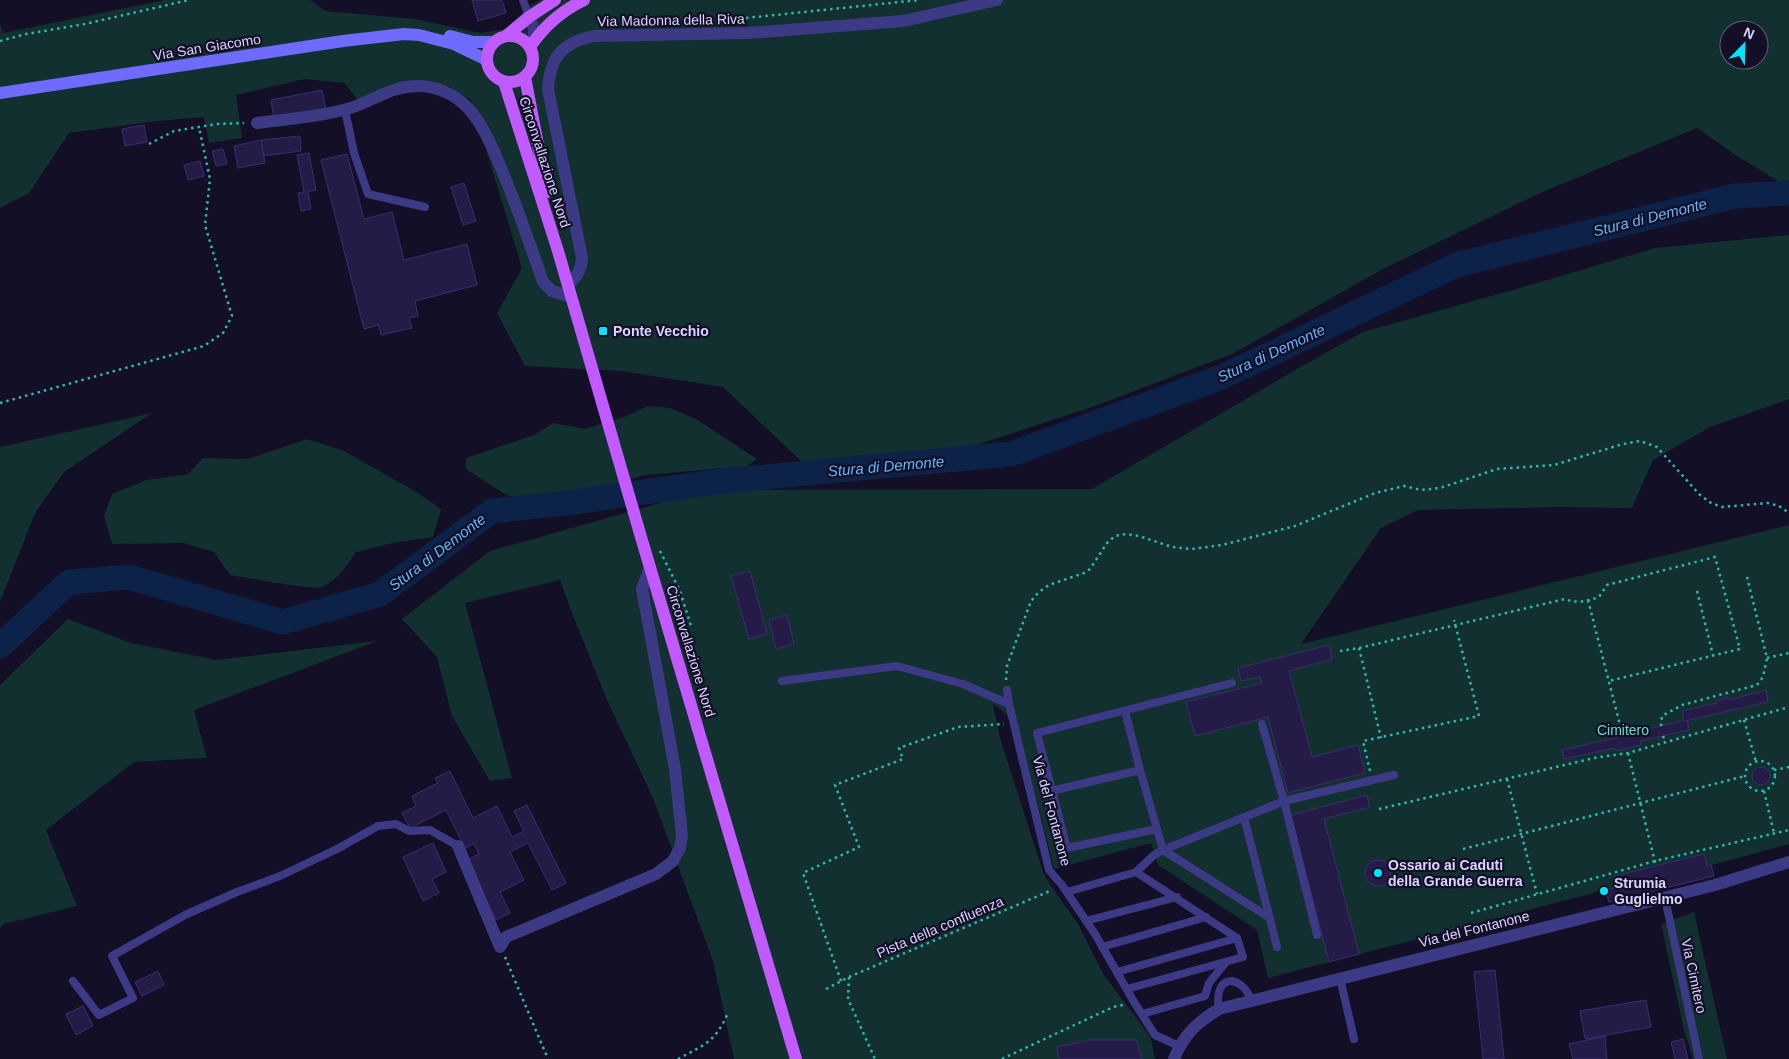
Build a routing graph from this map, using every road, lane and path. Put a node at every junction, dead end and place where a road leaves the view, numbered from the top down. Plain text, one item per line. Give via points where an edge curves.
1 (189, 0) edge
2 (523, 0) edge
3 (555, 0) edge
4 (584, 0) edge
5 (919, 0) edge
6 (997, 0) edge
7 (529, 17) junction
8 (743, 19) dead end
9 (419, 34) junction
10 (500, 39) junction
11 (0, 41) edge
12 (532, 44) junction
13 (487, 60) junction
14 (525, 78) junction
15 (504, 82) junction
16 (0, 93) edge
17 (345, 110) junction
18 (257, 123) joint
19 (199, 127) junction
20 (149, 144) dead end
21 (426, 207) dead end
22 (558, 251) junction
23 (569, 291) junction
24 (0, 403) edge
25 (1789, 512) edge
26 (658, 547) dead end
27 (650, 568) junction
28 (1746, 573) dead end
29 (1697, 591) dead end
30 (1588, 600) junction
31 (1455, 622) junction
32 (691, 626) dead end
33 (1359, 648) junction
34 (1340, 651) dead end
35 (1789, 653) edge
36 (1713, 655) junction
37 (1767, 658) junction
38 (782, 681) dead end
39 (1609, 681) junction
40 (1232, 683) dead end
41 (1008, 690) joint
42 (1009, 704) junction
43 (1789, 707) edge
44 (1125, 711) junction
45 (1744, 720) junction
46 (1014, 724) junction
47 (1262, 724) dead end
48 (1620, 725) dead end
49 (1661, 726) dead end
50 (1663, 736) dead end
51 (1381, 738) junction
52 (1665, 742) junction
53 (1628, 753) junction
54 (1756, 762) junction
55 (1789, 767) edge
56 (1140, 770) junction
57 (1774, 770) junction
58 (1394, 775) dead end
59 (1745, 776) junction
60 (1507, 779) junction
61 (1372, 780) junction
62 (1051, 791) junction
63 (1764, 791) junction
64 (1284, 801) junction
65 (1641, 804) junction
66 (1379, 809) dead end
67 (1244, 817) junction
68 (1157, 829) junction
69 (1789, 830) edge
70 (1774, 833) junction
71 (1521, 834) junction
72 (458, 846) joint
73 (1463, 849) dead end
74 (1163, 850) junction
75 (1655, 861) junction
76 (1789, 862) edge
77 (1656, 866) dead end
78 (1136, 872) junction
79 (1064, 889) junction
80 (1537, 894) junction
81 (1177, 897) junction
82 (1665, 898) junction
83 (1472, 913) dead end
84 (1206, 917) junction
85 (1270, 918) junction
86 (1086, 921) junction
87 (1317, 935) dead end
88 (1237, 938) junction
89 (500, 946) junction
90 (1102, 947) junction
91 (1277, 947) dead end
92 (1226, 962) junction
93 (1117, 972) junction
94 (849, 977) junction
95 (1340, 978) junction
96 (73, 981) dead end
97 (841, 981) junction
98 (826, 989) dead end
99 (1127, 989) junction
100 (1252, 1001) junction
101 (1134, 1002) junction
102 (1219, 1010) junction
103 (730, 1013) dead end
104 (1142, 1014) junction
105 (1354, 1039) dead end
106 (1179, 1046) junction
107 (548, 1059) edge
108 (678, 1059) edge
109 (796, 1059) edge
110 (875, 1059) edge
111 (1002, 1059) edge
112 (1174, 1059) edge
113 (1699, 1059) edge

1 - 11 path
2 - 7 lane
3 - 7 main road
4 - 12 main road via 563,10
5 - 8 path
6 - 23 street, Via Madonna della Riva via 903,21 750,33 593,36 565,47 552,66 548,89 582,258 582,267
7 - 10 main road
7 - 12 street via 534,30
9 - 10 main road, Via San Giacomo via 427,32 473,42
9 - 13 main road, Via San Giacomo via 454,44
9 - 16 main road, Via San Giacomo via 343,41
10 - 12 main road via 520,38
10 - 13 main road via 490,47
12 - 14 main road via 534,60
13 - 15 main road via 492,74
14 - 15 main road
14 - 22 main road, Circonvallazione Nord
15 - 22 main road, Circonvallazione Nord
17 - 18 street
17 - 21 lane via 354,153 368,194
17 - 23 street via 380,94 418,86 450,94 465,105 477,118 492,145 543,282 552,291
18 - 19 path
19 - 20 path via 174,131
19 - 24 path via 210,179 205,225 232,316 223,333 204,346
22 - 23 main road, Circonvallazione Nord
23 - 27 main road, Circonvallazione Nord
25 - 41 path via 1768,504 1722,508 1711,503 1699,494 1658,447 1640,441 1554,465 1497,469 1440,488 1421,490 1404,486 1385,490 1296,526 1222,545 1192,549 1172,547 1139,536 1115,536 1090,569 1049,586 1031,601 1007,666
26 - 32 path via 680,591
27 - 89 street via 642,589 675,769 682,836 680,848 673,861 656,874 506,938
27 - 109 main road, Circonvallazione Nord
28 - 37 path
29 - 36 path
30 - 31 path via 1574,602 1565,598
30 - 36 path via 1599,597 1607,585 1715,557 1740,649
30 - 39 path
31 - 33 path
31 - 51 path via 1479,716
33 - 34 path
33 - 51 path
35 - 37 path
36 - 39 path
37 - 49 path via 1763,677 1757,685 1682,705 1662,716
38 - 42 lane via 897,666 963,684
39 - 48 path
40 - 44 lane
41 - 42 lane, Via del Fontanone
42 - 46 lane, Via del Fontanone
43 - 45 path
44 - 56 lane
44 - 62 lane via 1037,733
45 - 52 path
45 - 54 path
46 - 79 lane, Via del Fontanone via 1049,870
46 - 97 path via 958,726 899,748 903,759 835,785 859,847 803,873
47 - 64 lane
50 - 52 path
51 - 61 path via 1363,742
52 - 53 path
53 - 60 path
53 - 65 path
54 - 57 path via 1770,764
54 - 59 path via 1750,765
55 - 57 path
56 - 62 lane
56 - 68 lane
57 - 63 path via 1774,783
58 - 61 lane
59 - 63 path via 1751,788
59 - 65 path
60 - 66 path
60 - 71 path
61 - 64 lane
62 - 68 lane via 1067,848
63 - 70 path
64 - 67 lane
64 - 87 lane
65 - 71 path
65 - 75 path
67 - 74 lane
67 - 85 lane
68 - 74 lane
69 - 70 path
70 - 75 path
71 - 73 path
71 - 80 path
72 - 89 street
72 - 96 lane via 430,830 409,831 396,824 378,826 338,849 185,915 112,956 133,998 99,1015
74 - 78 lane
74 - 85 lane
75 - 77 path
75 - 80 path
76 - 82 street, Via del Fontanone
78 - 79 lane
78 - 81 lane
79 - 86 lane, Via del Fontanone
79 - 94 path, Pista della confluenza
80 - 83 path
81 - 84 lane
81 - 86 lane
82 - 95 street, Via del Fontanone
82 - 113 lane, Via Cimitero
84 - 88 lane
84 - 90 lane
85 - 91 lane
86 - 90 lane, Via del Fontanone
88 - 92 lane via 1243,958
88 - 93 lane
89 - 107 path
90 - 93 lane, Via del Fontanone
92 - 99 lane
92 - 104 lane via 1209,983 1205,996
93 - 99 lane, Via del Fontanone
94 - 97 path, Pista della confluenza
94 - 110 path via 848,999
95 - 100 street, Via del Fontanone
95 - 105 lane
97 - 98 path, Pista della confluenza
99 - 101 lane, Via del Fontanone
100 - 102 street, Via del Fontanone
100 - 102 lane via 1247,990 1232,980 1218,990
101 - 104 lane, Via del Fontanone
101 - 111 path via 1113,1007
102 - 106 street, Via del Fontanone via 1191,1029
103 - 108 path via 717,1034
104 - 106 lane, Via del Fontanone via 1155,1035
106 - 112 street, Via del Fontanone

